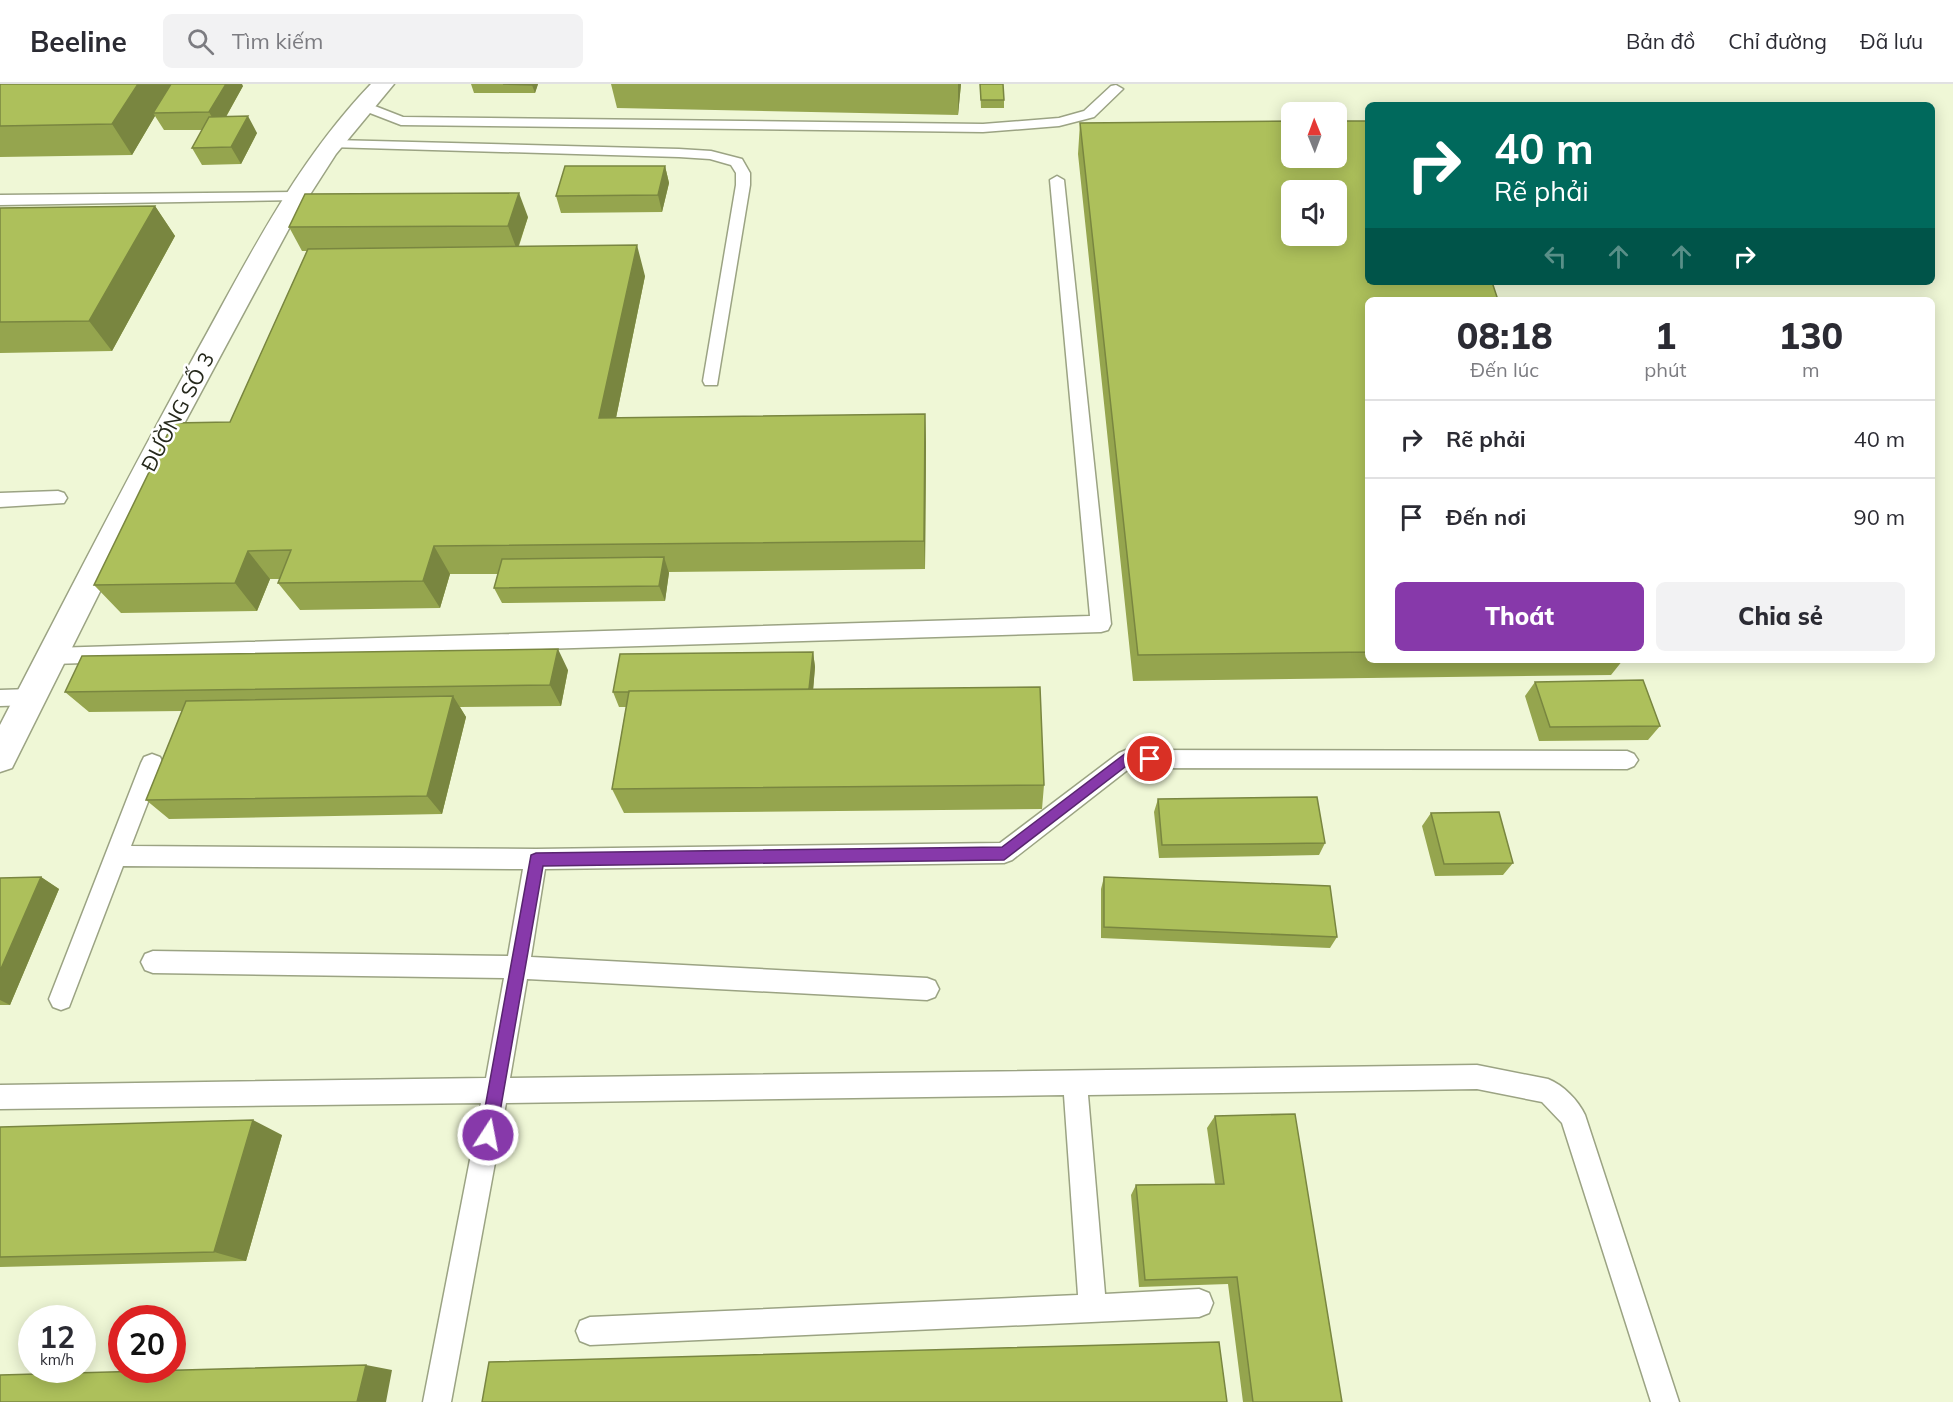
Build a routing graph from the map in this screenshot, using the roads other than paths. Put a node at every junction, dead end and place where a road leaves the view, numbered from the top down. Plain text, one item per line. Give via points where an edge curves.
1 (383, 84) edge
2 (1116, 89) dead end
3 (362, 105) junction
4 (334, 144) junction
5 (1057, 180) dead end
6 (294, 197) junction
7 (0, 200) edge
8 (711, 381) dead end
9 (58, 498) dead end
10 (0, 500) edge
11 (52, 656) junction
12 (31, 697) junction
13 (0, 698) edge
14 (0, 758) edge
15 (1627, 760) dead end
16 (152, 763) dead end
17 (116, 856) junction
18 (536, 859) junction
19 (153, 962) dead end
20 (518, 967) junction
21 (927, 989) dead end
22 (61, 999) dead end
23 (1075, 1082) junction
24 (496, 1090) junction
25 (0, 1097) edge
26 (1199, 1303) edge
27 (1092, 1307) junction
28 (590, 1330) dead end
29 (437, 1402) edge
30 (1665, 1402) edge

1 - 3 street, ĐƯỜNG SỐ 3
2 - 3 lane via 1089,114 1059,123 983,128 401,121
3 - 4 street, ĐƯỜNG SỐ 3
4 - 6 street, ĐƯỜNG SỐ 3
4 - 8 lane via 679,153 737,162 743,173 743,186
5 - 11 lane via 1101,624
6 - 7 lane
6 - 11 street, ĐƯỜNG SỐ 3 via 164,435
9 - 10 lane
11 - 12 street, ĐƯỜNG SỐ 3
12 - 13 lane
12 - 14 street, ĐƯỜNG SỐ 3
15 - 18 lane via 1126,759 1004,854
16 - 17 lane
17 - 18 lane
17 - 22 lane
18 - 20 lane
19 - 20 lane
20 - 21 lane
20 - 24 lane
23 - 24 lane
23 - 27 lane
23 - 30 lane via 1477,1077 1548,1090 1572,1114
24 - 25 lane
24 - 29 lane
26 - 27 lane
27 - 28 lane

